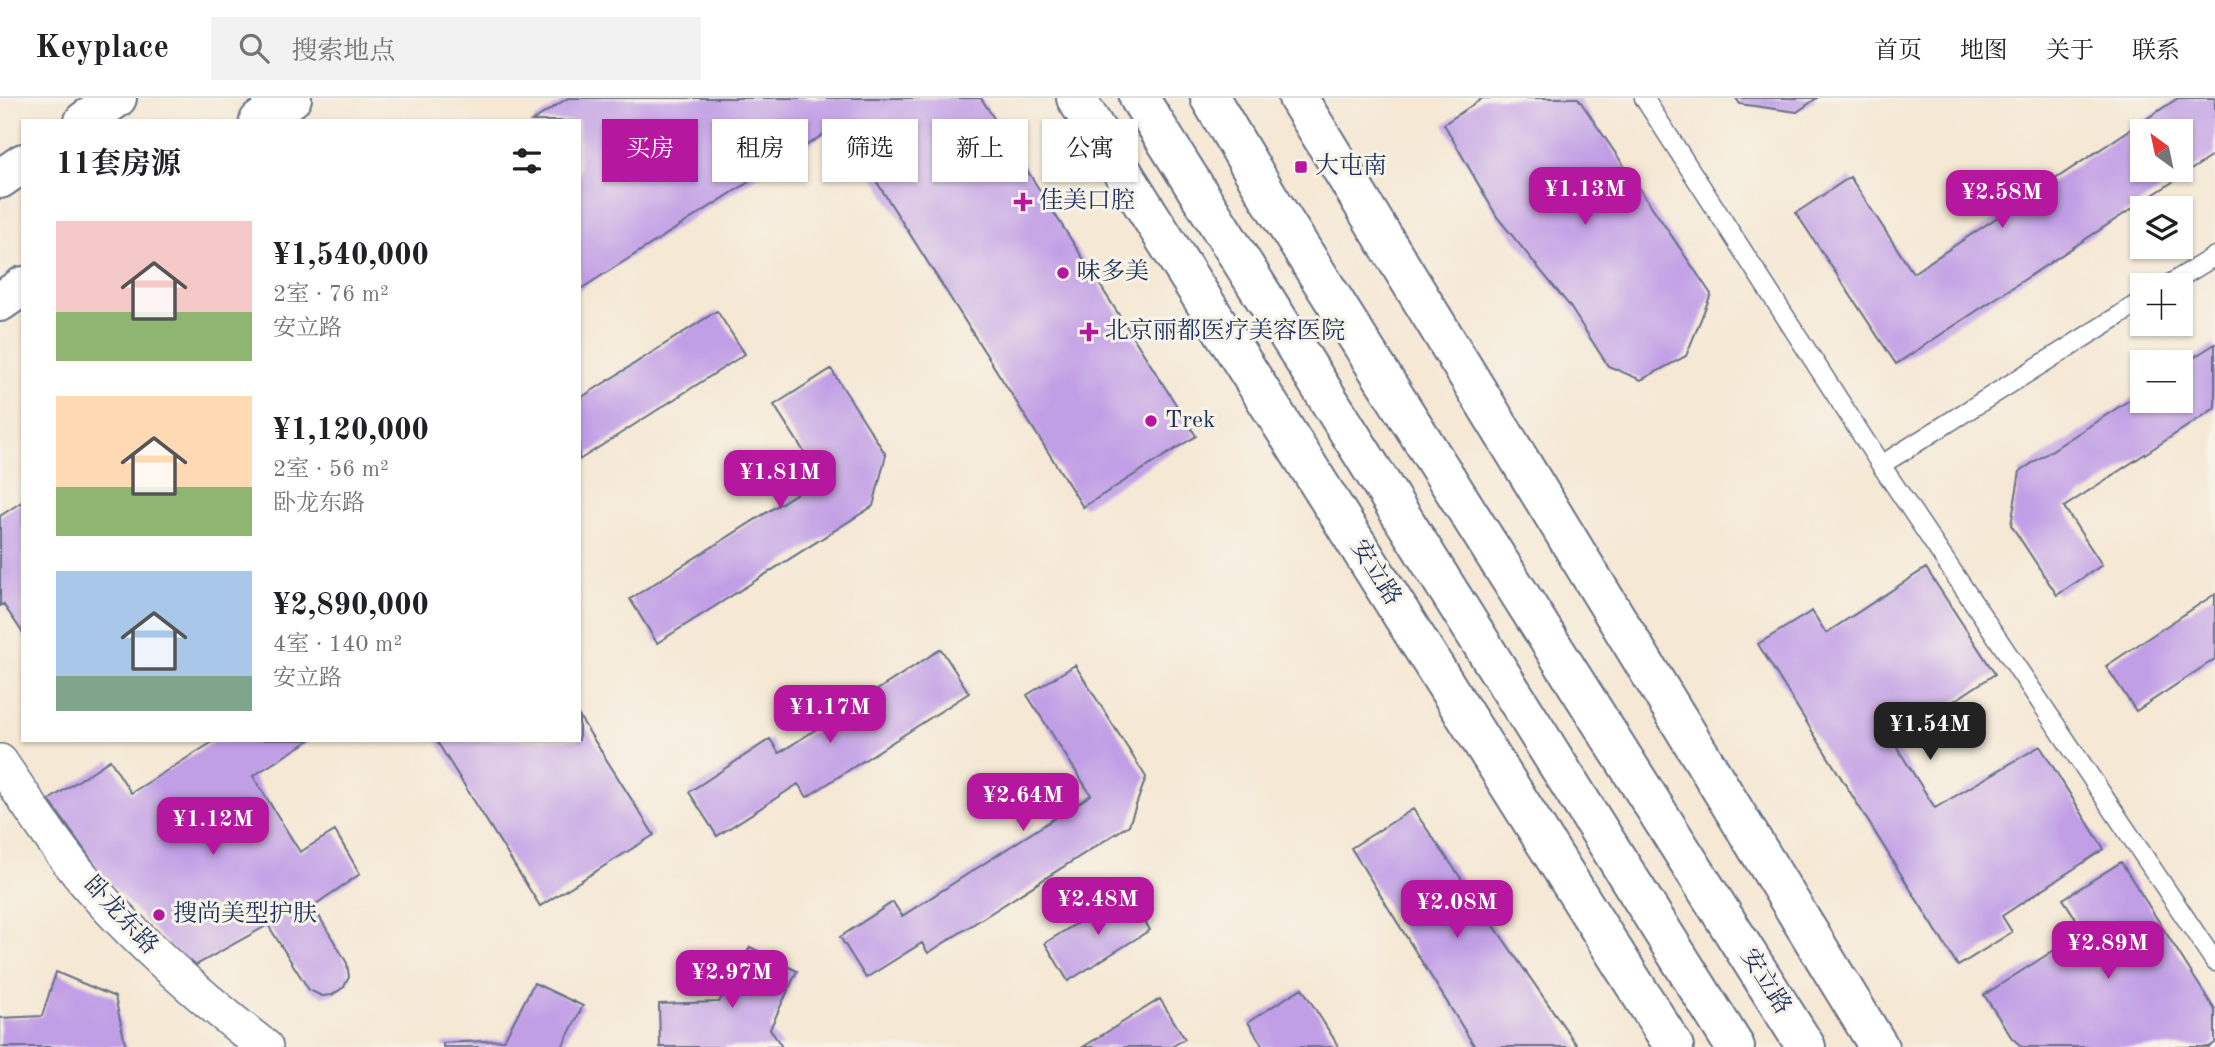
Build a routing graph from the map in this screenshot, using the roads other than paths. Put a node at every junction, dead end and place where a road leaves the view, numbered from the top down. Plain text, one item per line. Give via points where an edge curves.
1 (117, 98) edge
2 (292, 98) edge
3 (1076, 98) edge
4 (1139, 98) edge
5 (1210, 98) edge
6 (1298, 98) edge
7 (1644, 98) edge
8 (87, 119) edge
9 (262, 119) edge
10 (21, 164) edge
11 (0, 179) edge
12 (2215, 256) edge
13 (2187, 273) edge
14 (21, 287) edge
15 (0, 302) edge
16 (2130, 309) edge
17 (1881, 465) junction
18 (0, 762) edge
19 (2215, 962) edge
20 (265, 1047) edge
21 (1674, 1047) edge
22 (1735, 1047) edge
23 (1806, 1047) edge
24 (1880, 1047) edge

1 - 8 main road
2 - 9 main road
3 - 21 main road, 安立路
4 - 22 main road
5 - 23 main road, 安立路
6 - 24 main road
7 - 17 lane
10 - 11 main road
12 - 13 lane
14 - 15 main road
16 - 17 lane
17 - 19 lane
18 - 20 street, 卧龙东路 via 90,887 129,929 176,975

